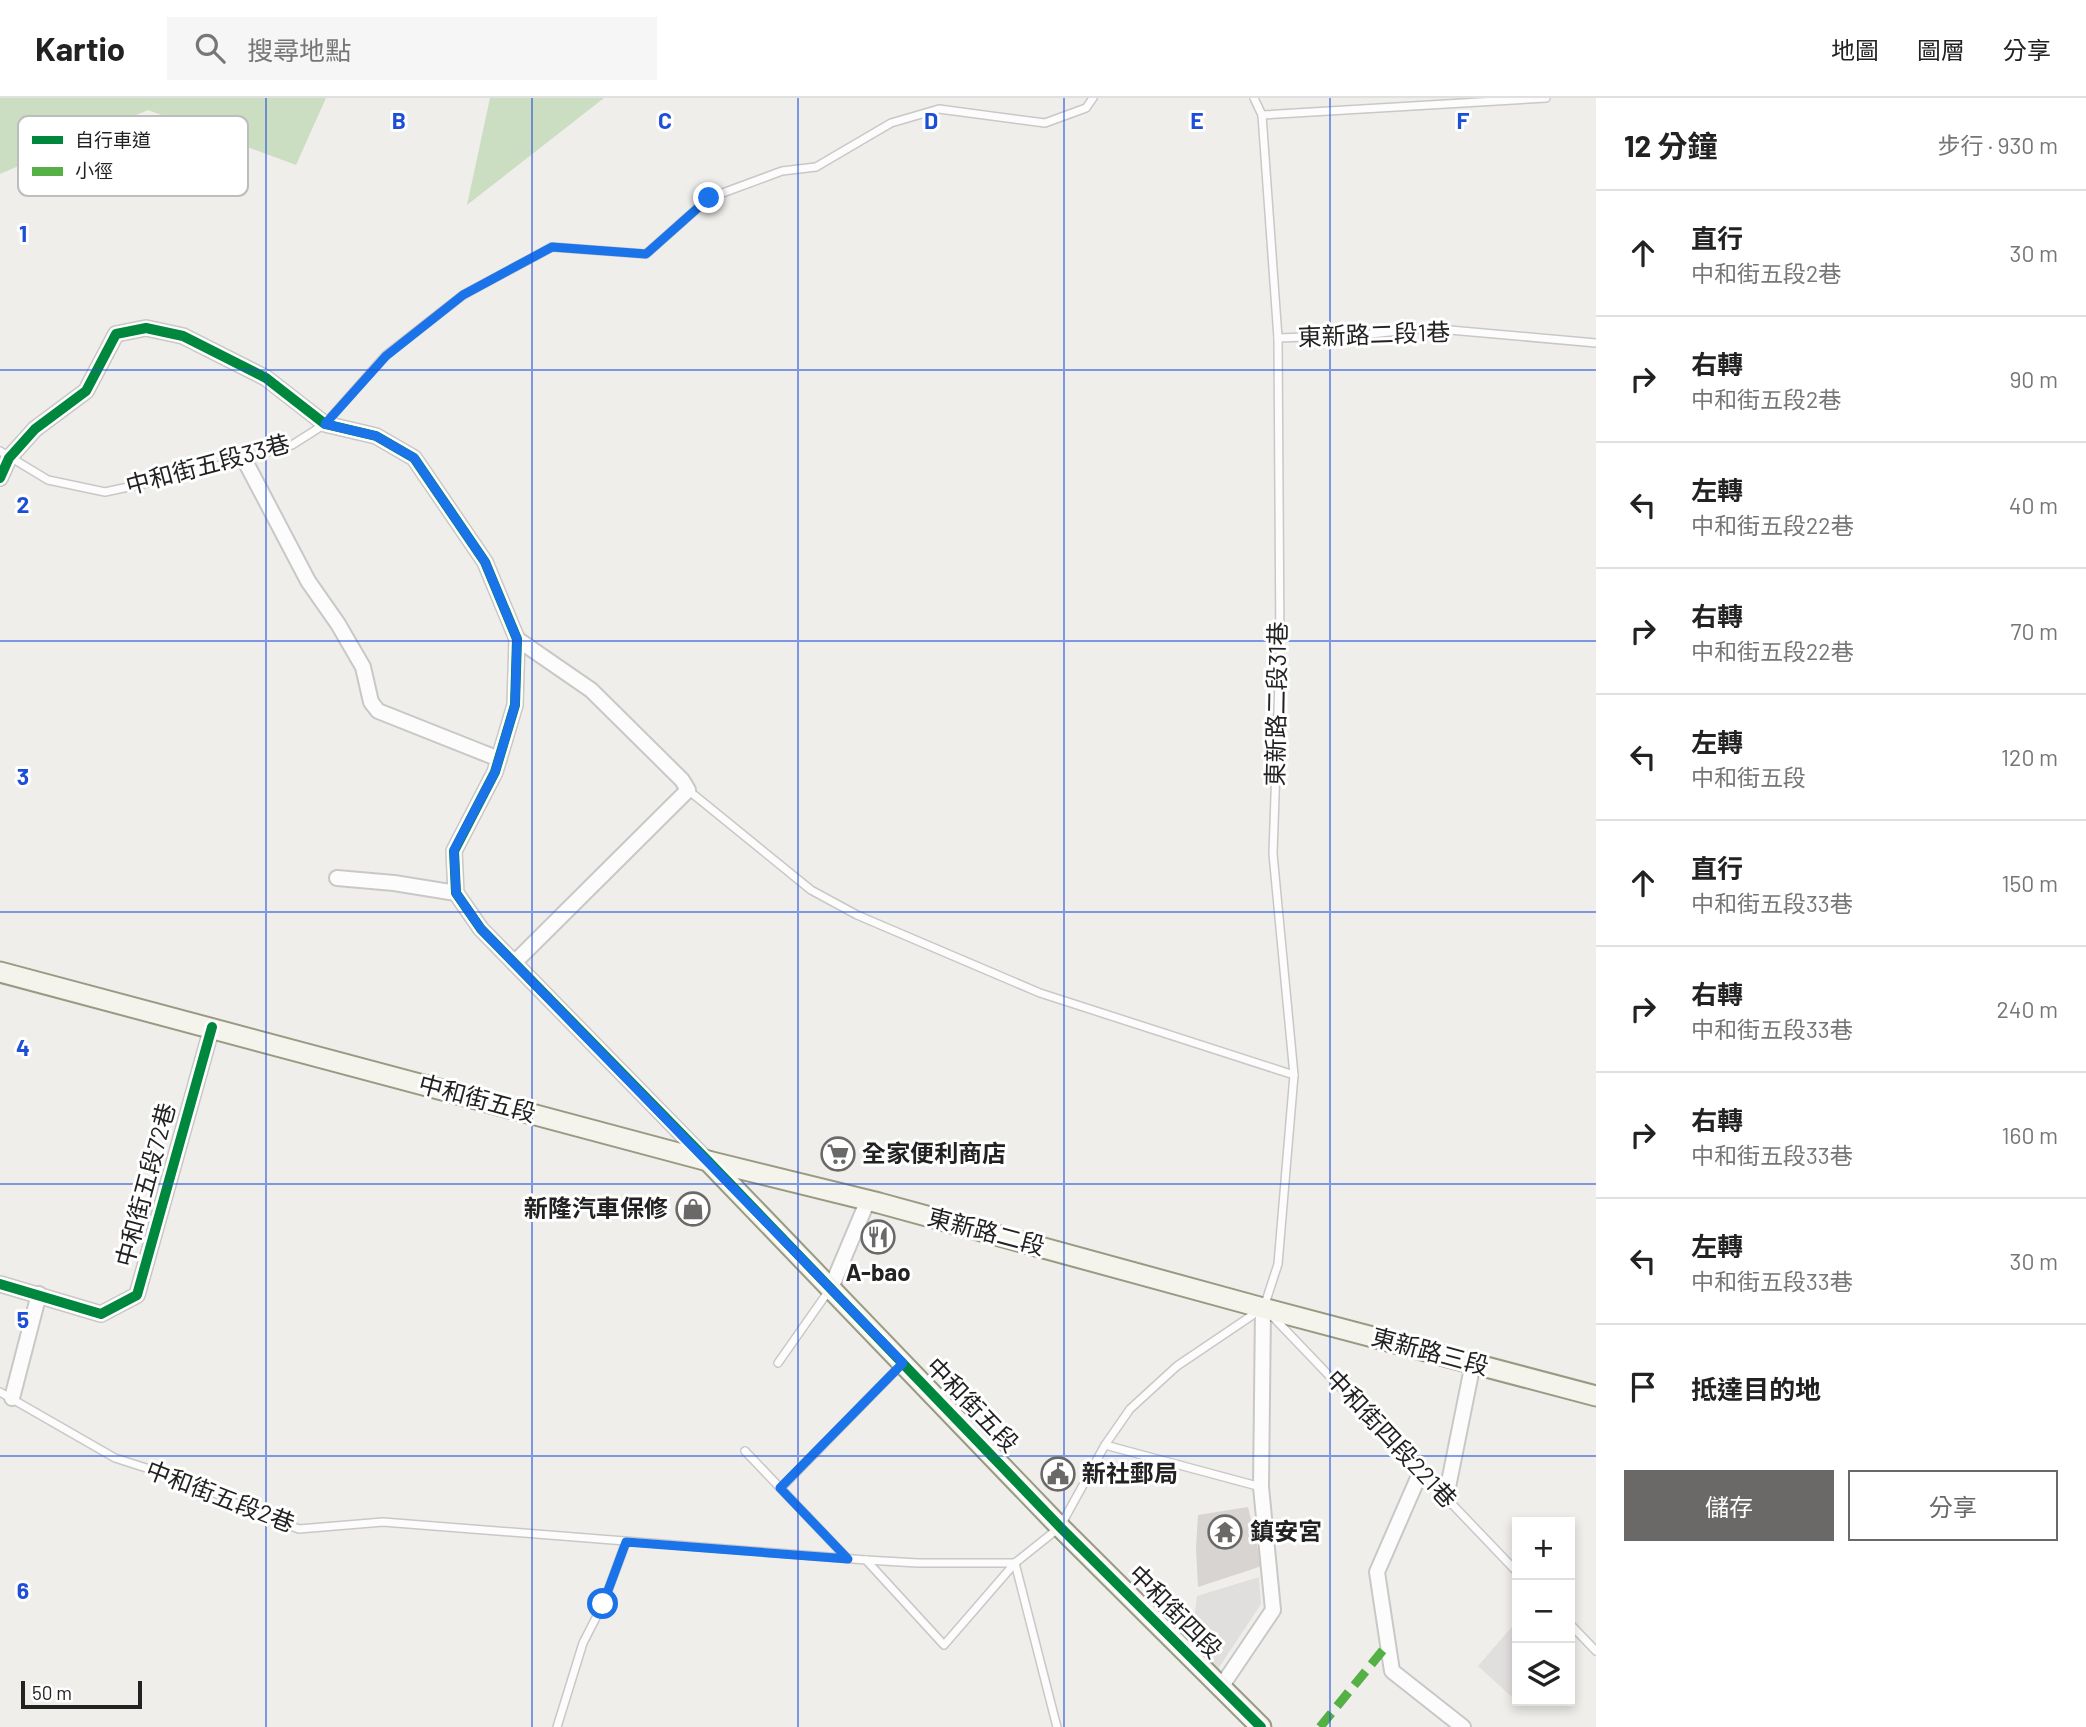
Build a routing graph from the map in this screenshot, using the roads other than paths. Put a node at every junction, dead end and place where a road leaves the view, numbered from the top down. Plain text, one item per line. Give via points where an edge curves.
1 (1093, 98) edge
2 (1254, 98) edge
3 (1546, 98) edge
4 (1262, 115) junction
5 (1278, 338) junction
6 (1596, 343) edge
7 (325, 424) junction
8 (5, 455) edge
9 (243, 457) junction
10 (0, 478) edge
11 (517, 639) junction
12 (499, 759) junction
13 (688, 790) junction
14 (337, 878) dead end
15 (456, 893) junction
16 (514, 963) junction
17 (0, 972) edge
18 (212, 1027) junction
19 (1294, 1075) junction
20 (708, 1161) junction
21 (868, 1200) junction
22 (0, 1284) edge
23 (831, 1288) junction
24 (39, 1294) junction
25 (1264, 1308) junction
26 (778, 1363) dead end
27 (903, 1363) junction
28 (1473, 1363) junction
29 (6, 1395) edge
30 (1596, 1395) edge
31 (1105, 1445) junction
32 (745, 1451) dead end
33 (1422, 1471) junction
34 (1261, 1487) junction
35 (780, 1488) junction
36 (1446, 1497) junction
37 (1060, 1527) junction
38 (626, 1542) junction
39 (848, 1559) junction
40 (866, 1560) junction
41 (1016, 1563) junction
42 (1512, 1567) edge
43 (1575, 1629) edge
44 (1596, 1651) edge
45 (1221, 1687) junction
46 (557, 1727) edge
47 (1057, 1727) edge
48 (1261, 1727) edge
49 (1463, 1727) edge

1 - 7 lane, 中和街五段33巷 via 1086,108 1045,123 939,108 891,123 816,167 782,171 709,198 646,254 552,247 463,295 386,356
2 - 4 lane, 東新路二段31巷
3 - 4 lane
4 - 5 lane, 東新路二段31巷
5 - 6 lane, 東新路二段1巷 via 1427,328
5 - 19 lane, 東新路二段31巷 via 1280,651 1273,854
7 - 8 street, 中和街五段33巷 via 266,378 183,336 146,328 116,334 86,391
7 - 9 lane, 中和街五段33巷 via 292,445
7 - 11 street, 中和街五段33巷 via 376,436 414,458 485,562
8 - 9 lane, 中和街五段33巷 via 48,480 105,492
8 - 10 street, 中和街五段33巷
9 - 12 street via 308,581 363,667 371,702 378,711
11 - 12 street, 中和街五段33巷 via 515,705
11 - 13 street via 590,690
12 - 15 street, 中和街五段33巷 via 454,850
13 - 16 street
13 - 19 lane via 811,890 857,915 1040,993
14 - 15 street
15 - 16 street via 481,929
16 - 20 street
17 - 18 main road, 中和街五段
18 - 20 main road, 中和街五段
18 - 24 street, 中和街五段72巷 via 137,1295 101,1314
19 - 25 lane, 東新路二段31巷 via 1278,1264
20 - 21 main road, 東新路二段
20 - 23 main road, 中和街五段
21 - 23 street
21 - 25 main road, 東新路二段
22 - 24 street, 中和街五段72巷
23 - 26 lane
23 - 27 main road, 中和街五段
24 - 29 street
25 - 28 main road, 東新路三段
25 - 31 lane via 1177,1366 1130,1409
25 - 33 lane, 中和街四段221巷
25 - 34 street
27 - 35 lane
27 - 37 main road, 中和街五段
28 - 30 main road, 東新路三段
28 - 36 street
29 - 38 lane, 中和街五段2巷 via 115,1458 192,1483 299,1530 383,1522
31 - 34 lane
31 - 37 lane
32 - 35 lane
33 - 36 lane, 中和街四段221巷
33 - 49 street via 1377,1572 1392,1671
34 - 45 street via 1273,1610
35 - 39 lane
36 - 42 lane, 中和街四段221巷
37 - 41 lane
37 - 45 main road, 中和街四段
38 - 39 lane, 中和街五段2巷
38 - 46 lane via 583,1643
39 - 40 lane, 中和街五段2巷
40 - 41 lane, 中和街五段2巷
40 - 41 lane via 944,1644
41 - 47 lane
43 - 44 lane
45 - 48 main road, 中和街四段

